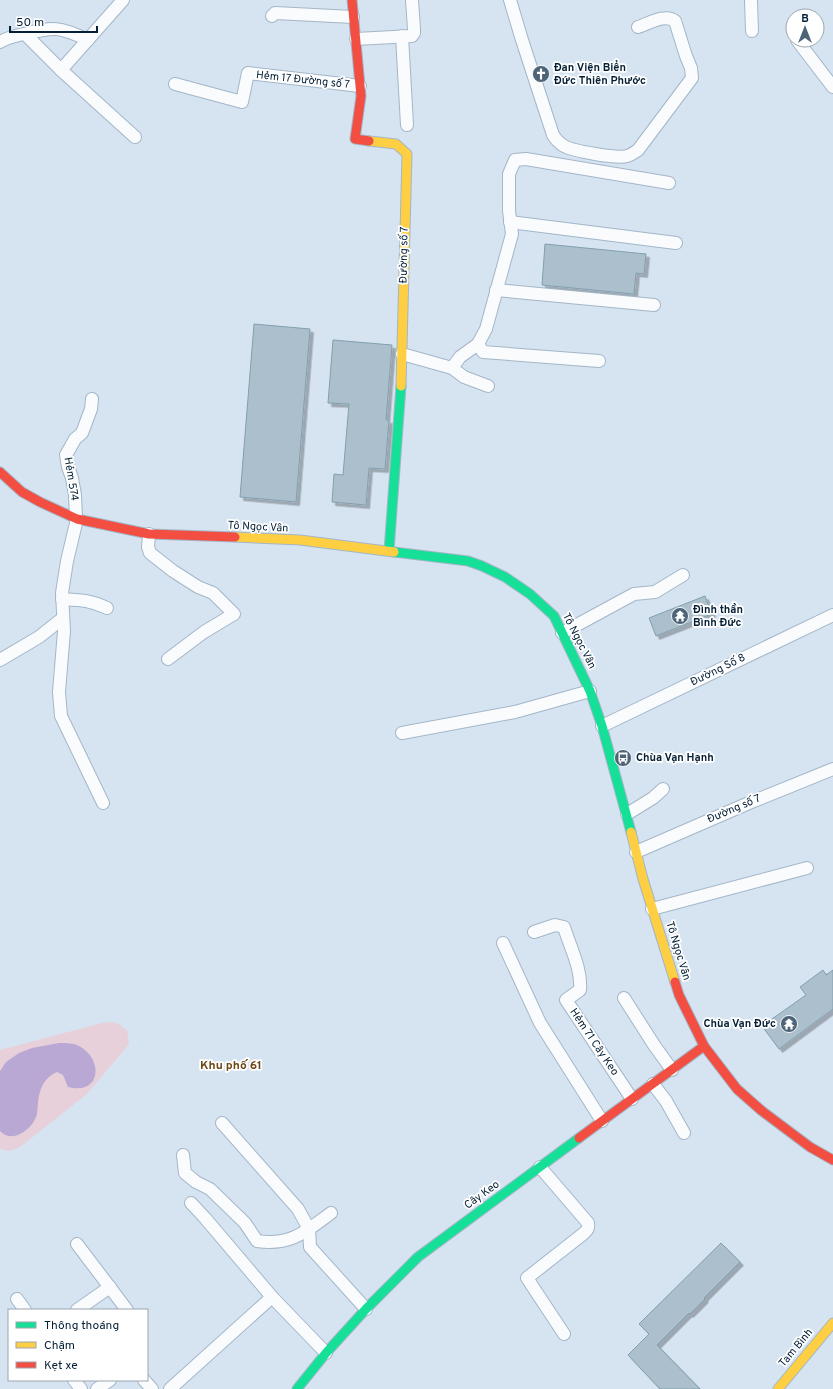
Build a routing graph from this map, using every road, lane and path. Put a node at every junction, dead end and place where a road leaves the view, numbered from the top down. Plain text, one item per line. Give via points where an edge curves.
1 (123, 0) edge
2 (352, 0) edge
3 (412, 0) edge
4 (510, 0) edge
5 (752, 0) edge
6 (272, 16) dead end
7 (353, 17) junction
8 (638, 27) dead end
9 (752, 31) dead end
10 (24, 34) junction
11 (402, 36) junction
12 (356, 39) junction
13 (88, 40) junction
14 (0, 42) edge
15 (803, 48) edge
16 (61, 70) junction
17 (175, 84) dead end
18 (360, 86) junction
19 (833, 87) edge
20 (407, 125) dead end
21 (135, 137) dead end
22 (669, 183) dead end
23 (510, 222) junction
24 (676, 242) dead end
25 (496, 290) junction
26 (654, 305) dead end
27 (478, 344) junction
28 (402, 354) junction
29 (599, 361) dead end
30 (452, 368) junction
31 (488, 386) dead end
32 (92, 399) dead end
33 (1, 475) edge
34 (77, 519) junction
35 (150, 534) junction
36 (389, 551) junction
37 (684, 575) dead end
38 (62, 600) junction
39 (107, 608) dead end
40 (833, 615) edge
41 (63, 618) junction
42 (562, 633) junction
43 (168, 659) dead end
44 (0, 660) edge
45 (590, 690) junction
46 (602, 726) junction
47 (402, 733) dead end
48 (833, 769) edge
49 (663, 789) dead end
50 (103, 803) dead end
51 (627, 814) junction
52 (636, 852) junction
53 (807, 868) dead end
54 (652, 909) junction
55 (534, 932) dead end
56 (504, 943) dead end
57 (624, 998) dead end
58 (704, 1046) junction
59 (672, 1070) junction
60 (653, 1084) junction
61 (632, 1099) junction
62 (602, 1121) junction
63 (222, 1123) dead end
64 (684, 1133) dead end
65 (184, 1156) dead end
66 (833, 1160) edge
67 (540, 1167) junction
68 (191, 1203) dead end
69 (331, 1213) dead end
70 (309, 1229) junction
71 (77, 1244) dead end
72 (110, 1286) junction
73 (272, 1297) junction
74 (17, 1299) dead end
75 (24, 1309) edge
76 (78, 1309) edge
77 (126, 1309) edge
78 (366, 1309) junction
79 (833, 1323) edge
80 (564, 1334) dead end
81 (326, 1353) junction
82 (75, 1381) edge
83 (109, 1381) edge
84 (145, 1381) edge
85 (81, 1389) edge
86 (97, 1389) edge
87 (152, 1389) edge
88 (170, 1389) edge
89 (297, 1389) edge
90 (778, 1389) edge

1 - 13 street
2 - 7 main road, Đường số 7
3 - 11 street via 414,33 412,36
4 - 8 street via 553,135 564,146 576,151 619,157 628,156 638,150 692,78 692,68 675,21 666,18
5 - 9 street
6 - 7 street via 275,13
7 - 12 main road, Đường số 7
10 - 13 street via 53,28 70,31
10 - 14 street via 7,37
10 - 16 street
11 - 12 street
11 - 20 street
12 - 18 main road, Đường số 7
13 - 16 street
15 - 19 street
16 - 21 street
17 - 18 street, Hẻm 17 Đường số 7 via 242,102 248,73
18 - 28 main road, Đường số 7 via 355,139 396,144 407,154
22 - 23 street via 526,159 515,160 509,174
23 - 24 street
23 - 25 street via 512,234
25 - 26 street
25 - 27 street via 486,329
27 - 29 street via 483,352
27 - 30 street via 460,357
28 - 30 street
28 - 36 main road, Đường số 7 via 401,402
30 - 31 street via 464,377
32 - 34 street, Hẻm 574 via 91,410 82,433 75,439 66,455 75,495
33 - 34 main road, Tô Ngọc Vân via 22,492
34 - 35 main road, Tô Ngọc Vân
34 - 38 street, Hẻm 574 via 67,561
35 - 36 main road, Tô Ngọc Vân via 300,540
35 - 43 street via 150,553 198,587 213,593 234,614 204,632
36 - 42 main road, Tô Ngọc Vân via 468,561 482,566 505,577 530,594 554,616
37 - 42 street via 655,592 634,594
38 - 39 street via 83,600
38 - 41 street, Hẻm 574
40 - 46 street, Đường Số 8
41 - 44 street via 39,637
41 - 50 street, Hẻm 574 via 59,692 61,716
42 - 45 main road, Tô Ngọc Vân
45 - 46 main road, Tô Ngọc Vân
45 - 47 street via 515,712
46 - 51 main road, Tô Ngọc Vân
48 - 52 street, Đường số 7
49 - 51 street
51 - 52 main road, Tô Ngọc Vân
52 - 54 main road, Tô Ngọc Vân
53 - 54 street
54 - 58 main road, Tô Ngọc Vân via 679,995
55 - 61 street, Hẻm 71 Cây Keo via 555,925 564,927 581,981 580,990 566,1000
56 - 62 street via 540,1023
57 - 59 street
58 - 59 main road, Cây Keo
58 - 66 main road, Tô Ngọc Vân via 737,1089 810,1147
59 - 60 main road, Cây Keo
60 - 61 main road, Cây Keo
60 - 64 street
61 - 62 main road, Cây Keo
62 - 67 main road, Cây Keo
63 - 70 street via 298,1208
65 - 70 street via 185,1173 210,1189 245,1223 257,1241 281,1242 297,1237
67 - 78 main road, Cây Keo via 418,1257
67 - 80 street via 588,1223 588,1230 527,1278
68 - 73 street
69 - 70 street
70 - 78 street via 310,1247
71 - 72 street
72 - 76 street
72 - 77 street
73 - 81 street
73 - 88 street
74 - 75 street
78 - 81 main road, Cây Keo
79 - 90 main road, Tam Bình
81 - 89 main road, Cây Keo
82 - 85 street
83 - 86 street
84 - 87 street

